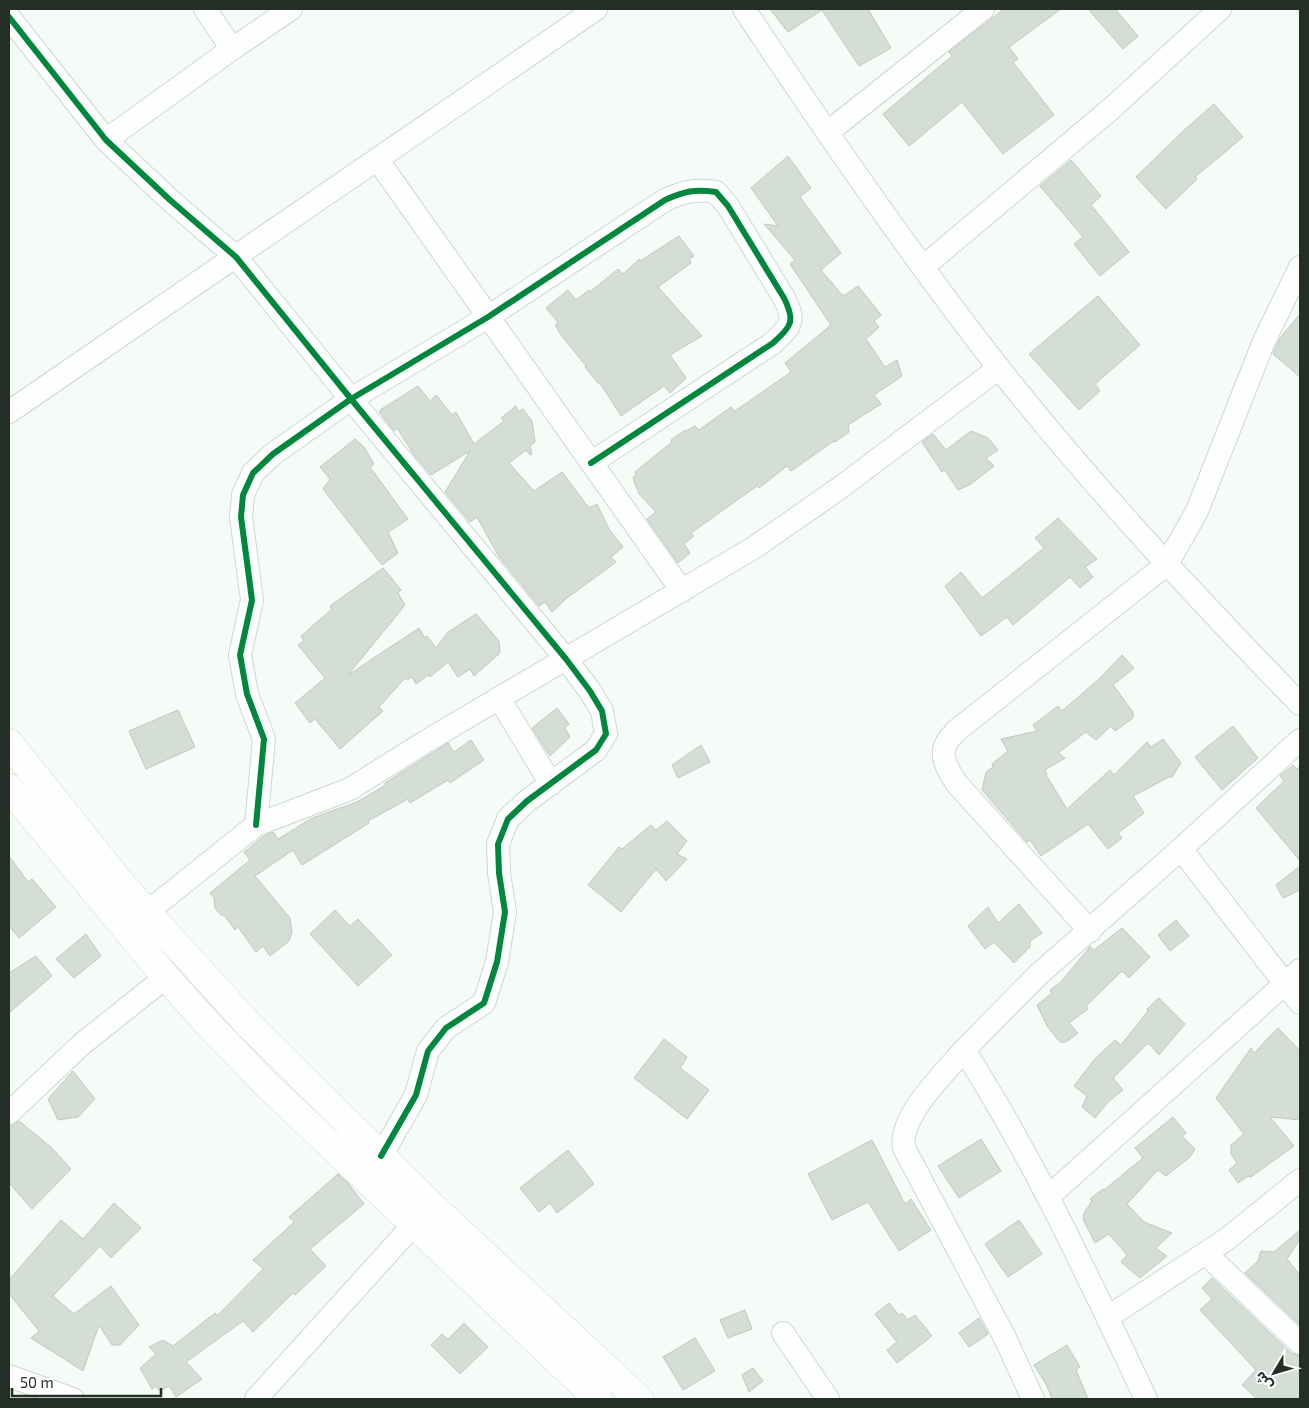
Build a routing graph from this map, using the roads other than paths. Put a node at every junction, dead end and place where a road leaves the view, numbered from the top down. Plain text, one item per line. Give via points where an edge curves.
1 (205, 9) edge
2 (291, 9) edge
3 (596, 9) edge
4 (744, 9) edge
5 (983, 9) edge
6 (1220, 9) edge
7 (9, 17) edge
8 (232, 49) junction
9 (828, 132) junction
10 (106, 140) junction
11 (378, 159) junction
12 (236, 256) junction
13 (922, 266) junction
14 (1300, 267) edge
15 (488, 317) junction
16 (999, 368) junction
17 (350, 399) junction
18 (9, 412) edge
19 (591, 463) junction
20 (1167, 564) junction
21 (682, 591) junction
22 (566, 659) junction
23 (499, 698) junction
24 (1300, 704) edge
25 (1300, 740) edge
26 (9, 742) edge
27 (551, 784) junction
28 (9, 788) edge
29 (256, 825) junction
30 (1181, 849) junction
31 (146, 912) junction
32 (1090, 931) junction
33 (166, 976) junction
34 (1292, 977) edge
35 (1300, 1003) edge
36 (964, 1050) junction
37 (9, 1112) edge
38 (381, 1156) junction
39 (1300, 1180) edge
40 (1048, 1197) junction
41 (431, 1205) junction
42 (413, 1225) junction
43 (1206, 1254) junction
44 (1108, 1317) junction
45 (783, 1333) dead end
46 (1300, 1343) edge
47 (9, 1376) edge
48 (70, 1399) edge
49 (256, 1399) edge
50 (598, 1399) edge
51 (639, 1399) edge
52 (828, 1399) edge
53 (1033, 1399) edge
54 (1146, 1399) edge

1 - 8 street
2 - 8 street
3 - 11 street
4 - 9 street
5 - 9 street
6 - 13 street via 1112,108
7 - 10 street
8 - 10 street
9 - 13 street
10 - 12 street
11 - 12 street
11 - 15 street
12 - 17 street
12 - 18 street
13 - 16 street
14 - 20 street via 1264,341 1197,511
15 - 17 street
15 - 19 street
15 - 19 street via 665,200 683,192 700,190 716,192 728,206 791,312 788,328 773,343
16 - 20 street
16 - 21 street via 841,487 771,536
17 - 22 street
17 - 29 street via 274,454 253,473 243,495 241,517 252,600 240,655 247,694 264,739
19 - 21 street
20 - 24 street
20 - 32 street via 956,731 945,745 944,758 958,785
21 - 22 street
22 - 23 street
22 - 27 street via 602,711 606,734 596,750
23 - 27 street
23 - 29 street via 350,789
25 - 30 street
26 - 31 street
27 - 38 street via 508,819 498,844 504,912 497,962 484,1003 446,1028 428,1051 416,1095
28 - 33 street
29 - 31 street
30 - 32 street
30 - 34 street
31 - 38 street via 249,1026
32 - 36 street via 1038,975
33 - 37 street via 82,1044
33 - 42 street via 267,1085
34 - 35 street
34 - 40 street
36 - 40 street
36 - 53 street via 914,1110 902,1139
38 - 41 street
39 - 43 street
40 - 44 street
41 - 42 street
41 - 51 street
42 - 49 street
42 - 50 street
43 - 44 street
43 - 46 street
44 - 54 street
45 - 52 street
47 - 48 street

